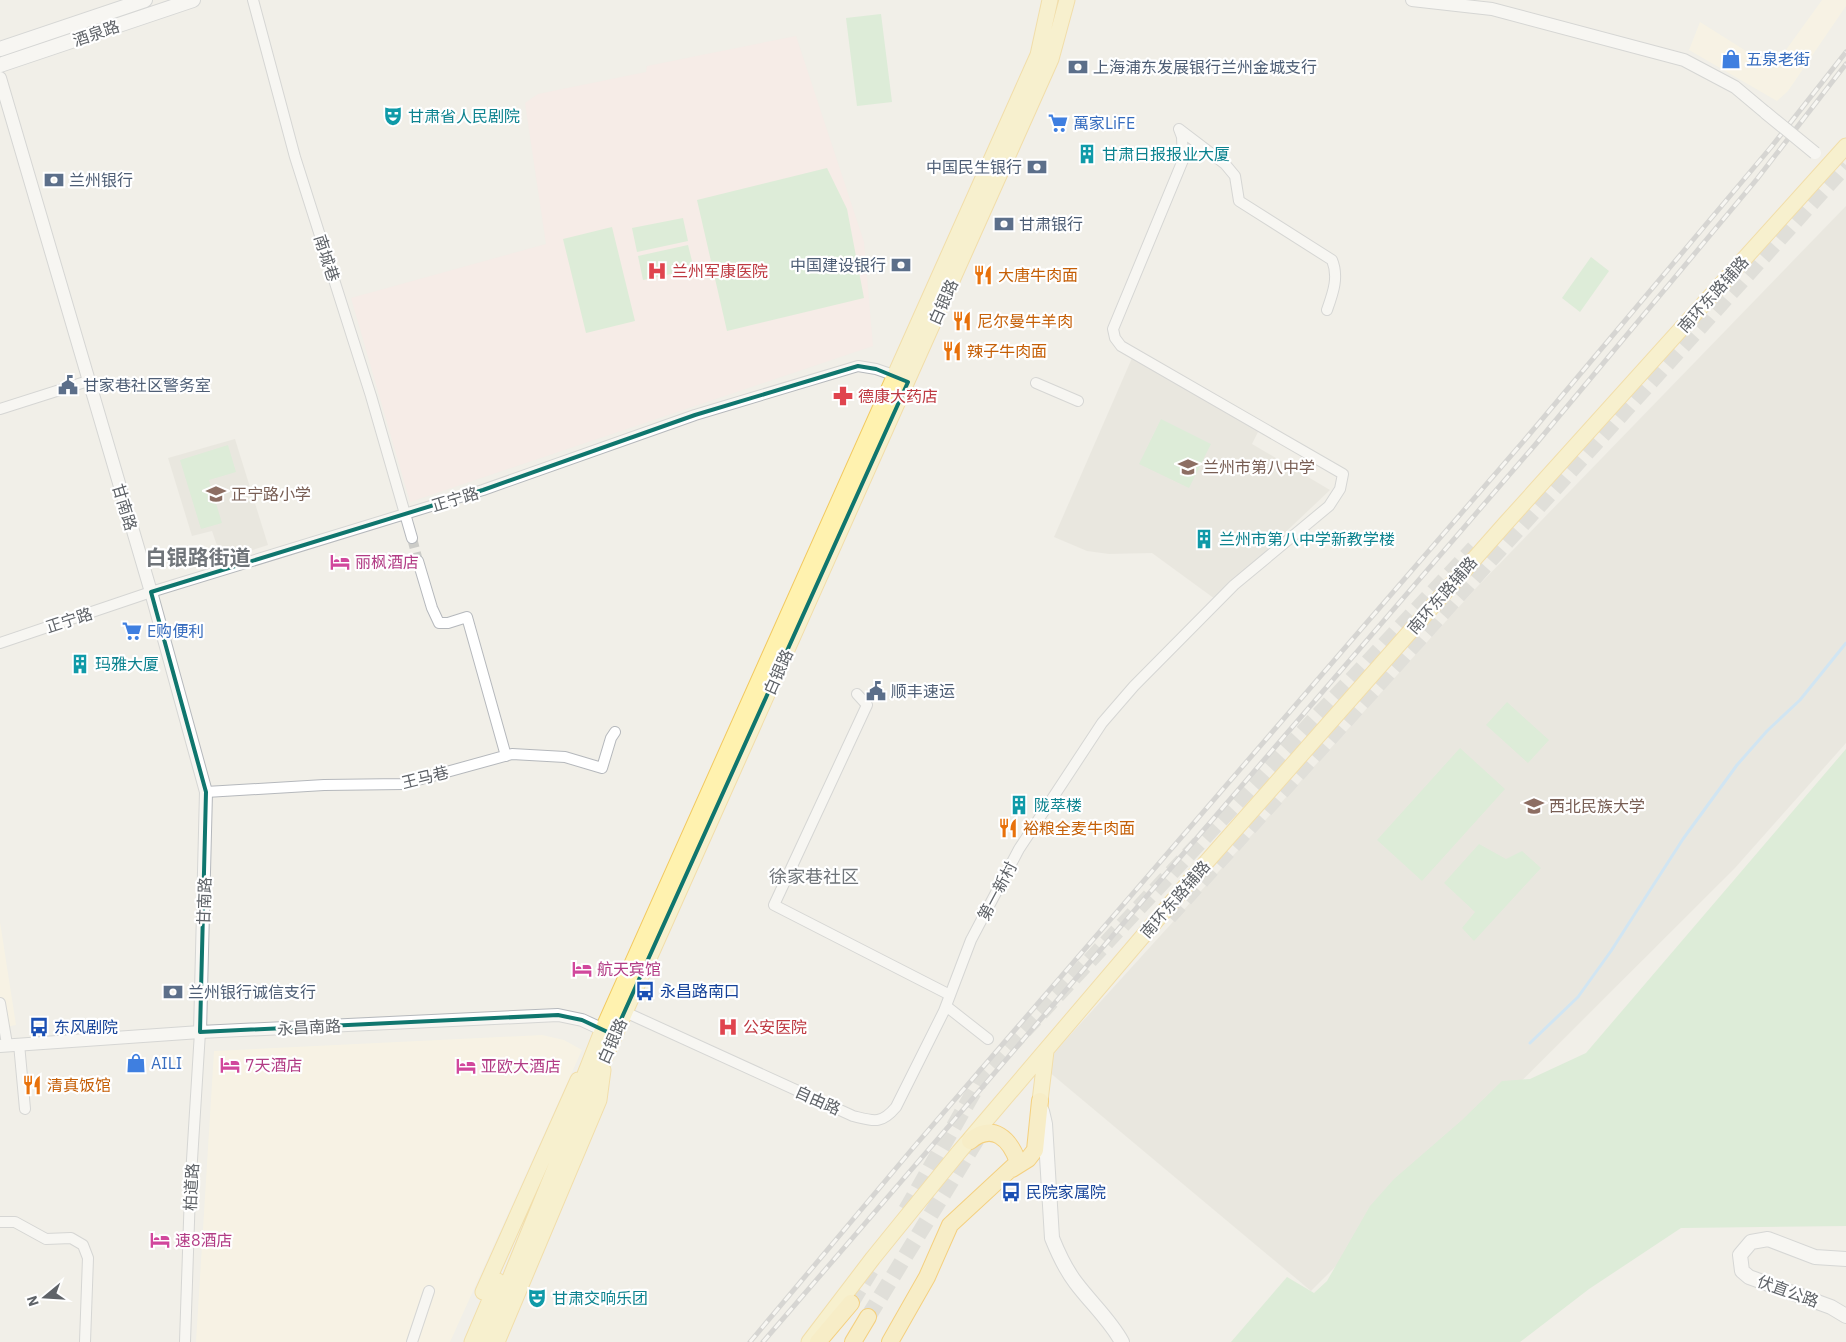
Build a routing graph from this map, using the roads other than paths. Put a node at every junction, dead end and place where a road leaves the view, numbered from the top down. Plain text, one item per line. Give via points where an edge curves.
1 (145, 0) edge
2 (193, 0) edge
3 (253, 0) edge
4 (1050, 0) edge
5 (1067, 0) edge
6 (1412, 0) edge
7 (0, 49) edge
8 (0, 65) edge
9 (0, 78) edge
10 (1846, 146) edge
11 (1829, 164) junction
12 (1327, 310) dead end
13 (902, 379) junction
14 (88, 381) junction
15 (1036, 383) dead end
16 (1078, 401) dead end
17 (0, 409) edge
18 (406, 514) junction
19 (412, 538) tunnel mouth
20 (418, 560) tunnel mouth
21 (151, 592) junction
22 (0, 643) edge
23 (857, 694) dead end
24 (615, 732) dead end
25 (506, 756) junction
26 (206, 792) junction
27 (950, 995) junction
28 (0, 1003) edge
29 (946, 1006) junction
30 (625, 1012) junction
31 (200, 1032) junction
32 (608, 1033) junction
33 (988, 1039) dead end
34 (9, 1045) edge
35 (1046, 1051) junction
36 (598, 1057) junction
37 (579, 1101) junction
38 (1040, 1101) junction
39 (25, 1109) dead end
40 (970, 1140) junction
41 (1012, 1169) junction
42 (0, 1222) edge
43 (1846, 1259) edge
44 (430, 1291) dead end
45 (851, 1303) tunnel mouth
46 (868, 1316) tunnel mouth
47 (1846, 1316) edge
48 (86, 1342) edge
49 (185, 1342) edge
50 (412, 1342) edge
51 (461, 1342) edge
52 (472, 1342) edge
53 (484, 1342) edge
54 (497, 1342) edge
55 (809, 1342) edge
56 (818, 1342) edge
57 (853, 1342) edge
58 (890, 1342) edge
59 (1122, 1342) edge

1 - 7 main road, 酒泉路
2 - 8 main road, 酒泉路
3 - 18 street, 南城巷 via 295,157
4 - 13 main road, 白银路 via 1038,55
5 - 13 main road, 白银路 via 1051,59
6 - 11 street, bridge via 1492,9 1684,60 1735,87
9 - 14 street, 甘南路
10 - 11 main road, 南环东路辅路
11 - 35 main road, 南环东路辅路 via 1219,848
12 - 27 street, 第一新村 via 1334,292 1336,270 1332,260 1239,202 1235,176 1225,164 1179,129 1183,160 1114,329 1115,338 1121,346 1343,474 1340,488 1329,506 1234,585 1102,723 1019,848 970,940
13 - 18 street, 正宁路 via 876,368 858,366 696,416
13 - 30 main road, 白银路
13 - 32 main road, 白银路
14 - 17 street
14 - 21 street, 甘南路
15 - 16 street
18 - 19 street, 南城巷
18 - 21 street, 正宁路
20 - 25 street via 439,623 467,616
21 - 22 street, 正宁路
21 - 26 street, 甘南路
23 - 27 street via 867,705 774,905
24 - 25 street, 王马巷 via 610,738 602,768 565,758
25 - 26 street, 王马巷 via 403,784
26 - 31 street, 甘南路
27 - 29 street, 自由路
28 - 34 street
29 - 30 street, 自由路 via 896,1107 890,1115 874,1122 853,1116
29 - 33 street
30 - 32 main road, 白银路
31 - 32 street, 永昌南路 via 558,1015 582,1020
31 - 34 street, 永昌南路
31 - 49 street, 柏道路
32 - 36 main road, 白银路
34 - 39 street
35 - 38 main road
35 - 40 main road, 南环东路辅路
36 - 37 main road, 白银路
36 - 51 main road via 571,1093
36 - 54 main road via 599,1100
37 - 52 main road, 白银路
37 - 53 main road, 白银路
38 - 41 highway via 1035,1150
38 - 59 main road via 1045,1124 1052,1238 1075,1282
40 - 41 highway via 980,1133 990,1132 1004,1138 1011,1144 1018,1162
40 - 55 main road, 南环东路辅路
41 - 58 highway via 950,1225 927,1277
42 - 48 street via 15,1222 46,1239 71,1238 83,1245 88,1258
43 - 47 main road, 伏直公路 via 1815,1257 1768,1239 1751,1242 1740,1255 1742,1271 1749,1277 1831,1306
44 - 50 street
45 - 56 highway
46 - 57 highway

